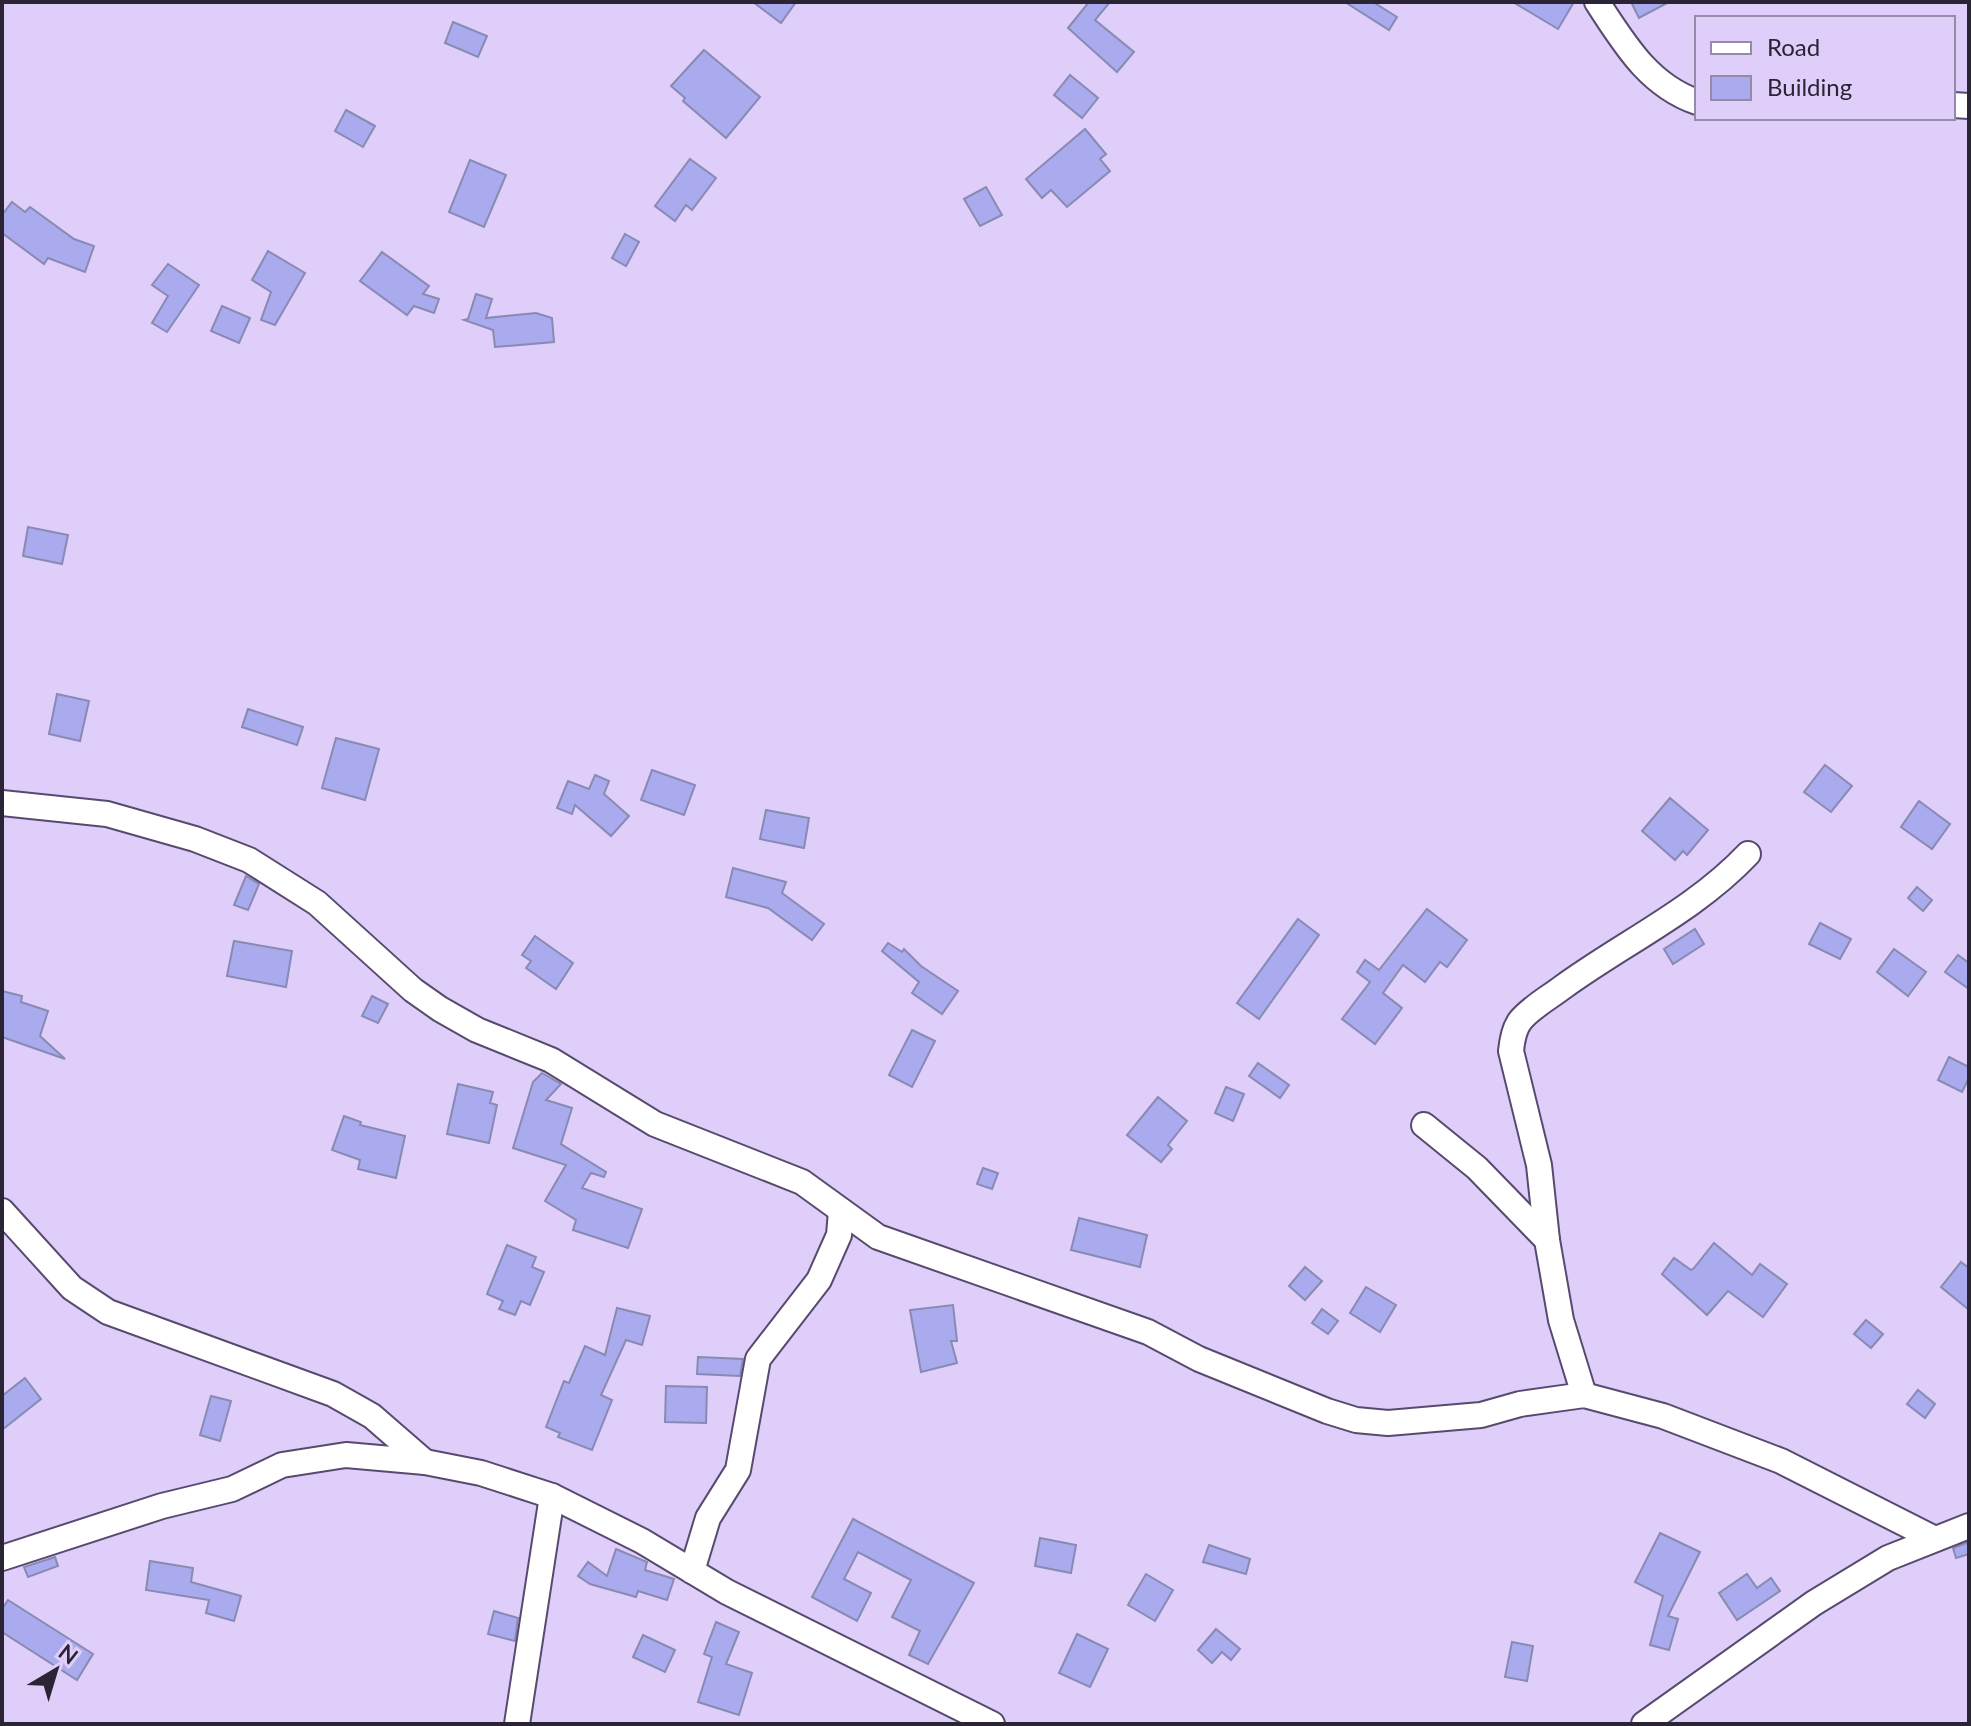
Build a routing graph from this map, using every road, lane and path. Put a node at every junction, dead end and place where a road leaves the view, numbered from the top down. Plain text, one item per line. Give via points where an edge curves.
1 (1597, 2) edge
2 (1695, 101) edge
3 (2, 803) edge
4 (1748, 854) dead end
5 (1424, 1125) dead end
6 (2, 1211) edge
7 (841, 1211) junction
8 (1547, 1240) junction
9 (1584, 1395) junction
10 (425, 1462) junction
11 (552, 1496) junction
12 (1969, 1526) edge
13 (1935, 1539) junction
14 (2, 1558) edge
15 (692, 1571) junction
16 (517, 1724) edge
17 (992, 1724) edge
18 (1644, 1724) edge

1 - 2 street via 1639,64 1666,88
3 - 7 street via 107,814 249,860 317,903 440,1009 551,1060 655,1124 802,1182
4 - 8 street via 1669,920 1596,963 1519,1022 1511,1051 1539,1165
5 - 8 street via 1477,1168
6 - 10 street via 72,1288 108,1312 333,1394 372,1416
7 - 9 street via 878,1237 1148,1332 1199,1359 1356,1420 1388,1423 1481,1415
7 - 15 street via 839,1235 819,1280 758,1359 738,1470 708,1518
8 - 9 street via 1561,1320
9 - 13 street via 1663,1416 1781,1461
10 - 11 street
10 - 14 street via 346,1455 282,1465 232,1489
11 - 15 street
11 - 16 street
12 - 13 street
13 - 18 street via 1888,1558 1814,1603
15 - 17 street

